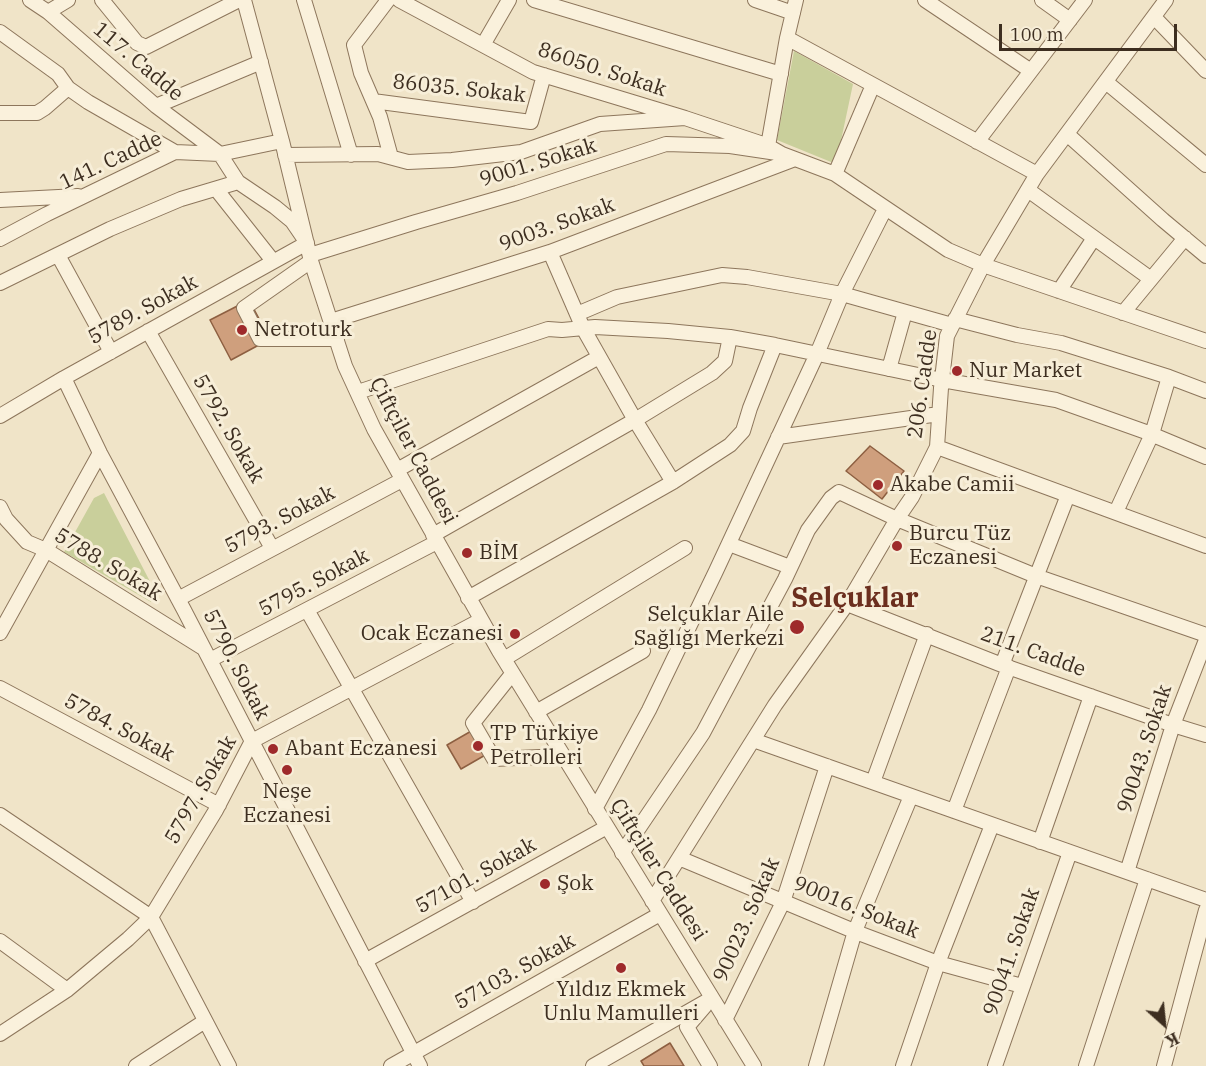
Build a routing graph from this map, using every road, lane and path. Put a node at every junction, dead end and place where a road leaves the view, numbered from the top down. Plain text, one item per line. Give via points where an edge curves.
1 (30, 0) edge
2 (68, 0) edge
3 (102, 0) edge
4 (242, 0) edge
5 (304, 0) edge
6 (388, 0) edge
7 (399, 0) edge
8 (509, 0) edge
9 (534, 0) edge
10 (756, 0) edge
11 (925, 0) edge
12 (1042, 0) edge
13 (1085, 0) edge
14 (1166, 0) edge
15 (423, 5) edge
16 (795, 6) edge
17 (48, 12) junction
18 (1154, 17) junction
19 (1070, 20) junction
20 (0, 32) edge
21 (787, 38) junction
22 (483, 45) junction
23 (261, 62) junction
24 (1206, 71) edge
25 (1031, 72) junction
26 (781, 74) junction
27 (544, 75) junction
28 (1107, 82) junction
29 (873, 85) junction
30 (68, 88) junction
31 (373, 101) junction
32 (156, 106) junction
33 (0, 113) edge
34 (685, 118) junction
35 (1067, 134) junction
36 (978, 142) junction
37 (768, 146) junction
38 (284, 148) junction
39 (175, 152) junction
40 (220, 154) junction
41 (351, 154) junction
42 (788, 156) junction
43 (391, 157) junction
44 (1206, 165) edge
45 (835, 174) junction
46 (1037, 174) junction
47 (238, 182) junction
48 (216, 189) junction
49 (1028, 190) junction
50 (86, 196) junction
51 (0, 200) edge
52 (885, 209) junction
53 (1094, 238) junction
54 (1185, 238) junction
55 (0, 239) edge
56 (550, 252) junction
57 (309, 253) junction
58 (58, 255) junction
59 (1206, 256) edge
60 (273, 261) junction
61 (983, 265) junction
62 (1151, 279) junction
63 (0, 284) edge
64 (1059, 291) junction
65 (842, 294) junction
66 (904, 312) junction
67 (1123, 313) junction
68 (577, 314) junction
69 (331, 321) junction
70 (953, 322) junction
71 (583, 328) junction
72 (148, 331) junction
73 (729, 337) junction
74 (337, 339) junction
75 (1206, 341) edge
76 (775, 345) junction
77 (111, 352) junction
78 (817, 354) junction
79 (599, 357) junction
80 (889, 369) junction
81 (1169, 377) junction
82 (64, 378) junction
83 (942, 380) junction
84 (1206, 391) edge
85 (358, 392) junction
86 (939, 414) junction
87 (0, 416) edge
88 (635, 420) junction
89 (1152, 434) junction
90 (778, 437) junction
91 (937, 447) junction
92 (100, 453) junction
93 (1206, 457) edge
94 (400, 475) junction
95 (673, 482) junction
96 (1068, 495) junction
97 (0, 507) edge
98 (1116, 512) junction
99 (897, 519) junction
100 (435, 539) junction
101 (729, 544) junction
102 (1206, 546) edge
103 (272, 548) junction
104 (685, 548) dead end
105 (46, 550) junction
106 (790, 567) junction
107 (1036, 576) junction
108 (468, 597) junction
109 (178, 599) junction
110 (848, 604) junction
111 (307, 610) junction
112 (481, 620) junction
113 (0, 633) edge
114 (927, 634) junction
115 (1206, 635) edge
116 (1206, 640) edge
117 (643, 651) dead end
118 (207, 655) junction
119 (504, 660) junction
120 (1005, 666) junction
121 (513, 674) junction
122 (0, 688) edge
123 (351, 688) junction
124 (1090, 696) junction
125 (536, 712) junction
126 (1173, 725) junction
127 (1206, 735) edge
128 (753, 740) junction
129 (252, 741) junction
130 (563, 756) junction
131 (827, 766) junction
132 (873, 782) junction
133 (911, 796) junction
134 (219, 805) junction
135 (596, 809) junction
136 (954, 811) junction
137 (0, 815) edge
138 (992, 825) junction
139 (607, 827) junction
140 (1040, 842) junction
141 (622, 852) junction
142 (1070, 852) junction
143 (679, 858) junction
144 (1127, 872) junction
145 (1147, 879) junction
146 (1206, 900) edge
147 (652, 901) junction
148 (473, 902) junction
149 (783, 902) junction
150 (1206, 910) edge
151 (660, 914) junction
152 (151, 917) junction
153 (855, 931) junction
154 (0, 940) edge
155 (365, 961) junction
156 (938, 963) junction
157 (1022, 986) junction
158 (67, 990) junction
159 (712, 998) junction
160 (205, 1020) junction
161 (725, 1020) junction
162 (0, 1034) edge
163 (413, 1053) junction
164 (136, 1066) edge
165 (229, 1066) edge
166 (391, 1066) edge
167 (420, 1066) edge
168 (593, 1066) edge
169 (710, 1066) edge
170 (754, 1066) edge
171 (816, 1066) edge
172 (903, 1066) edge
173 (995, 1066) edge
174 (1086, 1066) edge
175 (1164, 1066) edge

1 - 17 street, 117. Cadde
2 - 17 street
3 - 4 street via 137,43 146,47
4 - 23 street, Çiftçiler Caddesi
5 - 41 street
6 - 31 street via 354,45
7 - 15 street, 86050. Sokak
8 - 22 street
9 - 26 street
10 - 16 street
11 - 25 street
12 - 19 street
13 - 19 street
14 - 18 street, 206. Cadde
15 - 22 street, 86050. Sokak
16 - 21 street
17 - 32 street, 117. Cadde
18 - 24 street
18 - 28 street, 206. Cadde
19 - 25 street
20 - 30 street via 58,74
21 - 26 street
21 - 29 street
22 - 27 street, 86050. Sokak
23 - 32 street
23 - 38 street, Çiftçiler Caddesi
25 - 36 street
26 - 37 street
27 - 31 street, 86035. Sokak via 531,122
27 - 34 street, 86050. Sokak
28 - 35 street, 206. Cadde
28 - 44 street
29 - 36 street
29 - 45 street
30 - 33 street via 37,113
30 - 39 street
31 - 43 street
32 - 40 street, 117. Cadde
34 - 37 street, 86050. Sokak
34 - 43 street, 141. Cadde via 600,124 521,152 408,162
35 - 46 street, 206. Cadde
35 - 54 street
36 - 46 street
37 - 42 street, 86050. Sokak
38 - 40 street, 141. Cadde
38 - 41 street, 141. Cadde
38 - 57 street, Çiftçiler Caddesi
39 - 40 street, 141. Cadde
39 - 50 street, 141. Cadde
40 - 47 street
41 - 43 street, 141. Cadde
42 - 45 street
42 - 56 street, 9003. Sokak
42 - 57 street, 9001. Sokak via 730,146 666,144 517,193
45 - 52 street
46 - 49 street, 206. Cadde
47 - 48 street
47 - 57 street via 292,221
48 - 58 street via 181,199
48 - 60 street
49 - 53 street
49 - 61 street, 206. Cadde
50 - 51 street
50 - 55 street, 141. Cadde
52 - 61 street via 948,250
52 - 65 street
53 - 62 street
53 - 64 street
54 - 59 street
54 - 62 street
56 - 68 street
56 - 69 street, 9003. Sokak
57 - 60 street, 5789. Sokak
57 - 69 street, Çiftçiler Caddesi
57 - 74 street via 244,308 260,339
58 - 63 street
58 - 77 street
60 - 72 street, 5789. Sokak
61 - 64 street
61 - 70 street, 206. Cadde
62 - 67 street
64 - 67 street
65 - 66 street
65 - 68 street via 722,275 617,297
65 - 78 street
66 - 70 street
66 - 80 street
67 - 75 street
68 - 71 street
69 - 74 street, Çiftçiler Caddesi
70 - 81 street via 1062,343
70 - 83 street, 206. Cadde via 947,336
71 - 73 street
71 - 79 street
71 - 85 street via 548,329
72 - 77 street, 5789. Sokak
72 - 103 street, 5792. Sokak
73 - 76 street
73 - 88 street, 5795. Sokak via 725,361 712,373
74 - 85 street, Çiftçiler Caddesi
76 - 78 street
76 - 95 street via 743,431 730,445
77 - 82 street, 5789. Sokak
78 - 80 street
78 - 90 street
79 - 88 street
79 - 94 street, 5793. Sokak
80 - 83 street
81 - 84 street
81 - 89 street
82 - 87 street, 5789. Sokak
82 - 92 street, 5790. Sokak
83 - 86 street, 206. Cadde
83 - 89 street via 1056,400
85 - 94 street, Çiftçiler Caddesi
86 - 90 street
86 - 91 street, 206. Cadde
88 - 95 street
88 - 100 street, 5795. Sokak
89 - 93 street
89 - 98 street
90 - 101 street
91 - 96 street
91 - 99 street, 206. Cadde
92 - 105 street
92 - 109 street, 5790. Sokak
94 - 100 street, Çiftçiler Caddesi
94 - 103 street, 5793. Sokak
95 - 108 street
96 - 98 street
96 - 107 street
97 - 105 street, 5788. Sokak via 27,542
98 - 102 street
99 - 106 street via 839,492 808,530
99 - 107 street
99 - 110 street, 206. Cadde
100 - 108 street, Çiftçiler Caddesi
100 - 111 street, 5795. Sokak
101 - 106 street
101 - 135 street
103 - 109 street, 5793. Sokak
104 - 119 street
105 - 113 street
105 - 118 street, 5788. Sokak
106 - 141 street via 703,733
107 - 115 street
107 - 120 street
108 - 112 street, Çiftçiler Caddesi
109 - 118 street, 5790. Sokak
110 - 114 street, 211. Cadde
110 - 128 street, 206. Cadde
111 - 118 street, 5795. Sokak
111 - 123 street
112 - 119 street, Çiftçiler Caddesi
112 - 123 street, 5797. Sokak
114 - 120 street, 211. Cadde
114 - 132 street
116 - 126 street, 90043. Sokak
117 - 125 street
118 - 129 street, 5790. Sokak
119 - 121 street, Çiftçiler Caddesi
120 - 124 street, 211. Cadde
120 - 136 street
121 - 125 street, Çiftçiler Caddesi
121 - 130 street via 473,723 494,759
122 - 134 street, 5784. Sokak
123 - 129 street, 5797. Sokak
123 - 148 street
124 - 126 street, 211. Cadde
124 - 140 street
125 - 130 street, Çiftçiler Caddesi
126 - 127 street, 211. Cadde
126 - 144 street, 90043. Sokak
128 - 131 street
128 - 143 street, 206. Cadde
129 - 134 street, 5797. Sokak
129 - 155 street, 5790. Sokak
130 - 135 street, Çiftçiler Caddesi
131 - 132 street
131 - 149 street, 90023. Sokak
132 - 133 street
133 - 136 street
133 - 153 street
134 - 152 street, 5797. Sokak
135 - 139 street, Çiftçiler Caddesi
136 - 138 street
137 - 152 street
138 - 140 street
138 - 156 street
139 - 141 street, Çiftçiler Caddesi
139 - 148 street, 57101. Sokak
140 - 142 street
141 - 147 street, Çiftçiler Caddesi
142 - 144 street
142 - 157 street, 90041. Sokak
143 - 147 street, 206. Cadde
143 - 149 street, 90016. Sokak
144 - 145 street
145 - 146 street
145 - 174 street
147 - 151 street, Çiftçiler Caddesi
148 - 155 street, 57101. Sokak
149 - 153 street, 90016. Sokak
149 - 161 street, 90023. Sokak
150 - 175 street
151 - 159 street, Çiftçiler Caddesi
151 - 163 street, 57103. Sokak
152 - 158 street, 5797. Sokak
152 - 160 street
153 - 156 street, 90016. Sokak
153 - 171 street
154 - 158 street
155 - 163 street, 5790. Sokak
156 - 157 street, 90016. Sokak
156 - 172 street
157 - 173 street, 90041. Sokak
158 - 162 street, 5797. Sokak
159 - 161 street, Çiftçiler Caddesi
159 - 168 street
159 - 169 street via 687,1027
160 - 164 street
160 - 165 street
161 - 170 street, Çiftçiler Caddesi
163 - 166 street, 57103. Sokak
163 - 167 street, 5790. Sokak

